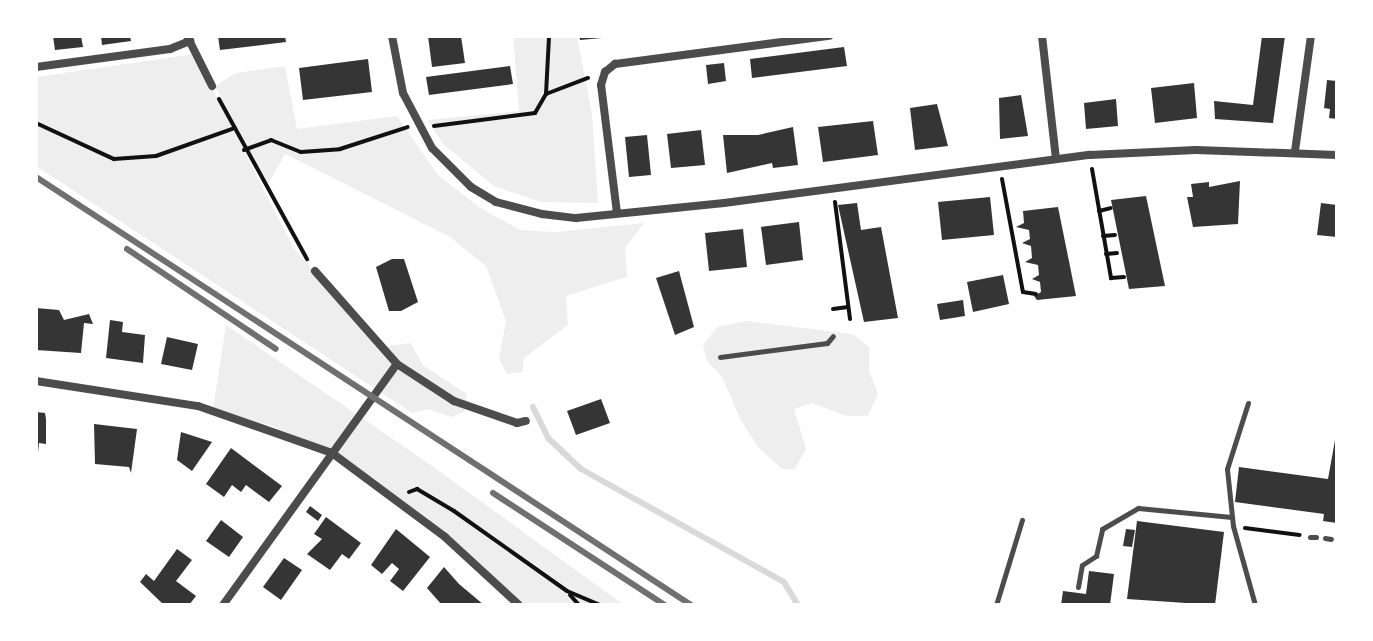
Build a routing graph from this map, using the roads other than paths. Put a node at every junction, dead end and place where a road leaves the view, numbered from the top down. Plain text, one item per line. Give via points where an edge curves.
1 (392, 36) edge
2 (829, 36) edge
3 (1042, 36) edge
4 (1311, 36) edge
5 (188, 38) edge
6 (36, 67) edge
7 (212, 86) road end
8 (1295, 151) junction
9 (1337, 155) edge
10 (1056, 158) junction
11 (617, 213) junction
12 (315, 271) road end
13 (833, 336) dead end
14 (720, 357) dead end
15 (397, 364) junction
16 (36, 381) edge
17 (1248, 403) dead end
18 (526, 421) dead end
19 (332, 453) junction
20 (1232, 517) junction
21 (1022, 520) dead end
22 (1078, 587) dead end
23 (223, 605) edge
24 (519, 605) edge
25 (996, 605) edge
26 (1255, 605) edge

1 - 11 street via 403,93 418,127 453,170 496,202 576,218
2 - 11 street via 615,64 605,72 601,85
3 - 10 street
4 - 8 street
5 - 6 street via 170,49
5 - 7 street
8 - 9 street
8 - 10 street
10 - 11 street via 1001,169
12 - 15 street
13 - 14 lane via 827,343
15 - 18 street via 454,401 517,423
15 - 19 street
16 - 19 street via 198,406
17 - 20 lane via 1227,469
19 - 23 street
19 - 24 street via 402,503
20 - 22 lane via 1138,508 1102,529 1096,556 1082,565
20 - 26 lane
21 - 25 lane

